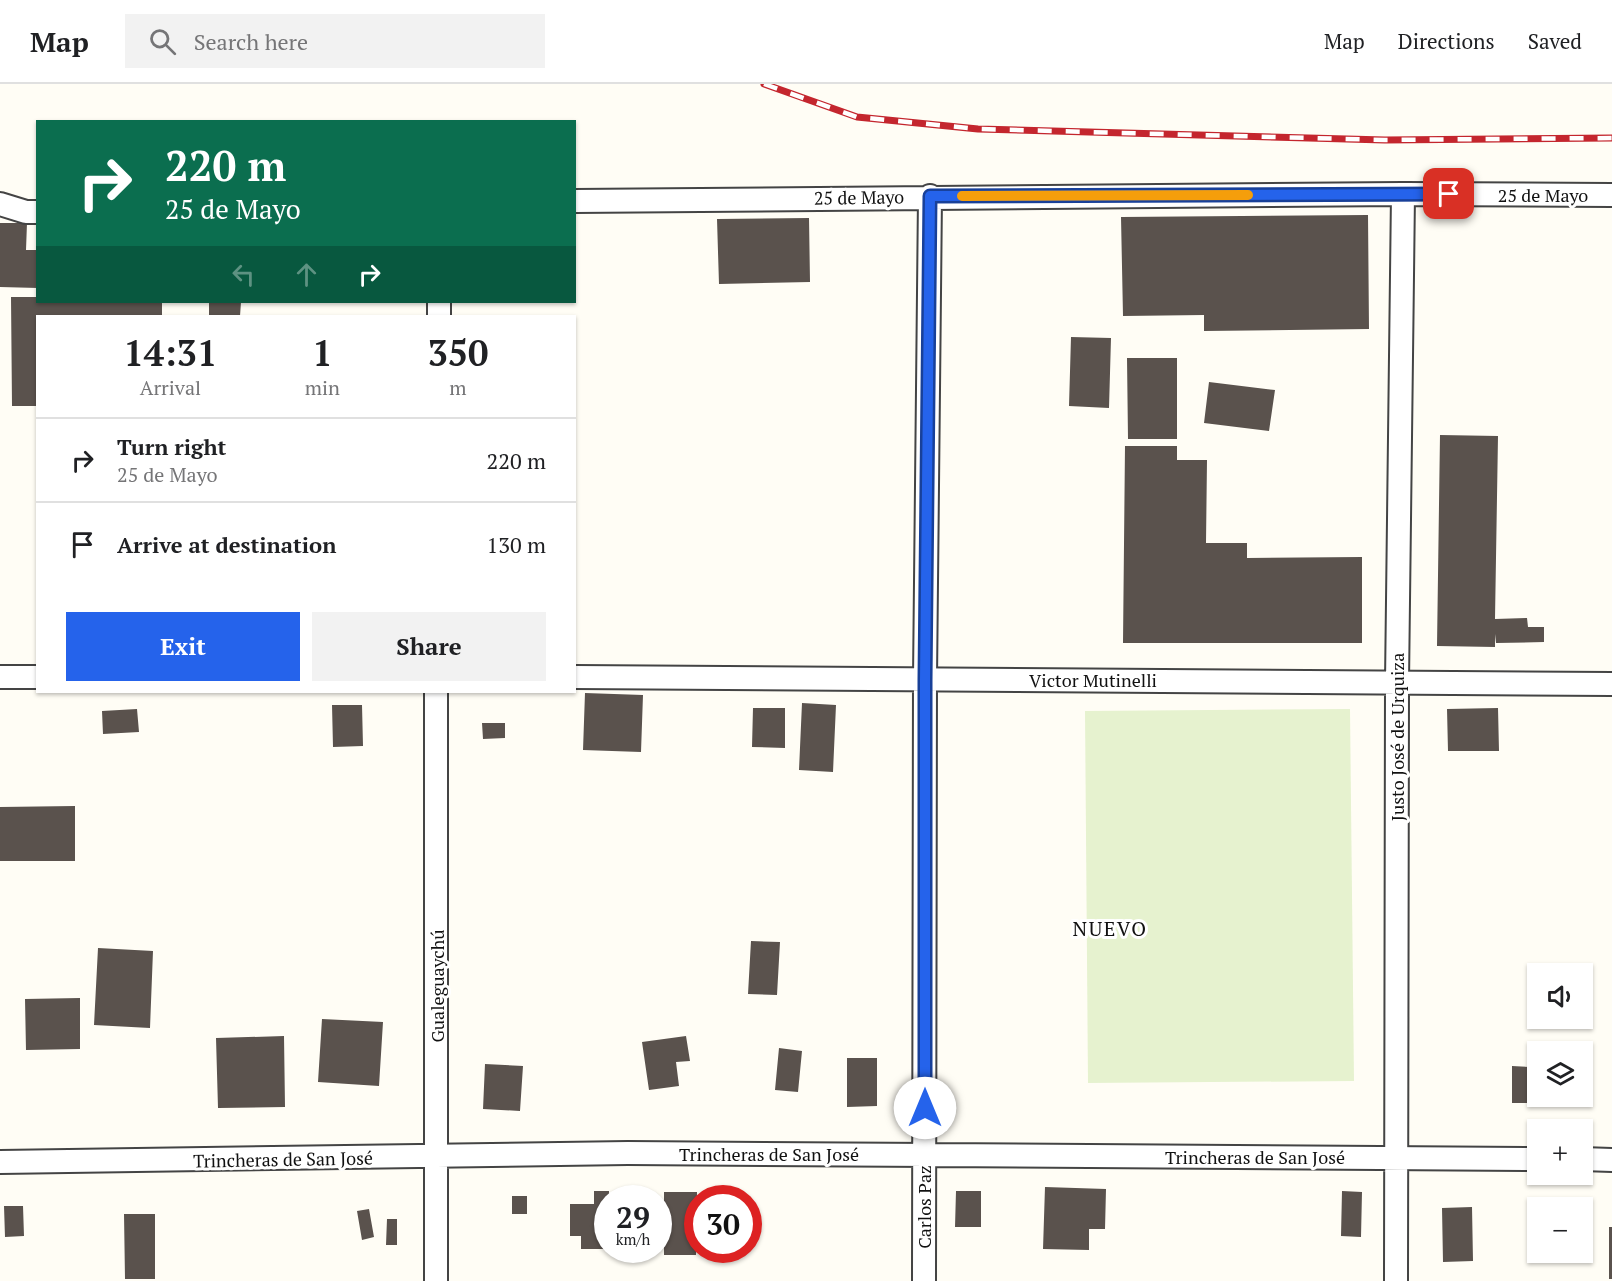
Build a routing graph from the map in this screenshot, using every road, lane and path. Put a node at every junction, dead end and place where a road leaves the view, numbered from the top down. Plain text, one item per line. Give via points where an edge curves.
1 (1403, 194) junction
2 (1612, 195) edge
3 (930, 196) junction
4 (576, 201) edge
5 (0, 204) edge
6 (36, 212) edge
7 (36, 676) edge
8 (0, 677) edge
9 (576, 677) edge
10 (925, 680) junction
11 (1397, 682) junction
12 (1612, 684) edge
13 (436, 693) edge
14 (925, 1155) junction
15 (1397, 1157) junction
16 (437, 1158) junction
17 (1527, 1159) edge
18 (1593, 1159) edge
19 (1612, 1160) edge
20 (0, 1162) edge
21 (436, 1281) edge
22 (924, 1281) edge
23 (1396, 1281) edge

1 - 2 street, 25 de Mayo
1 - 3 street, 25 de Mayo
1 - 11 street, Justo José de Urquiza
3 - 4 street, 25 de Mayo
3 - 10 street, Carlos Paz
5 - 6 street
7 - 8 street
9 - 10 street, Victor Mutinelli
10 - 11 street, Victor Mutinelli
10 - 14 street, Carlos Paz
11 - 12 street, Victor Mutinelli
11 - 15 street, Justo José de Urquiza
13 - 16 street, Gualeguaychú
14 - 15 street, Trincheras de San José
14 - 16 street, Trincheras de San José via 628,1153
14 - 22 street, Carlos Paz
15 - 17 street, Trincheras de San José
15 - 23 street, Justo José de Urquiza
16 - 20 street, Trincheras de San José
16 - 21 street, Gualeguaychú
18 - 19 street

